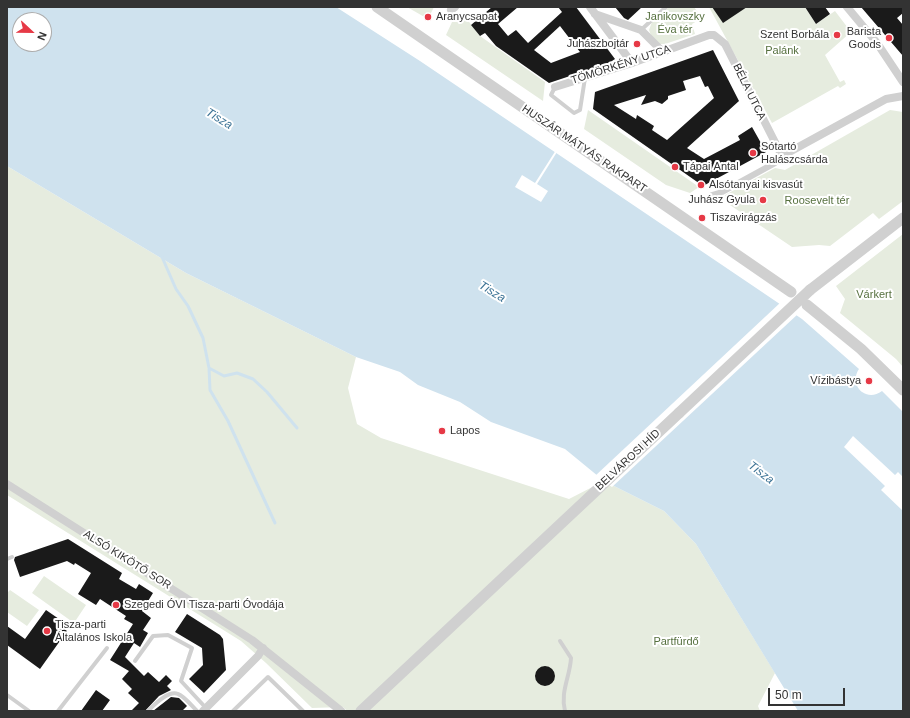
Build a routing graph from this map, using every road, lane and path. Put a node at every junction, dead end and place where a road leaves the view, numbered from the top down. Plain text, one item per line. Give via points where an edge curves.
1 (377, 7) edge
2 (590, 7) edge
3 (666, 7) edge
4 (847, 7) edge
5 (595, 14) junction
6 (641, 30) junction
7 (709, 35) joint
8 (663, 52) junction
9 (632, 63) junction
10 (585, 78) junction
11 (903, 82) edge
12 (554, 87) joint
13 (903, 96) edge
14 (782, 156) junction
15 (712, 195) dead end
16 (903, 218) edge
17 (791, 292) dead end
18 (807, 305) dead end
19 (903, 390) edge
20 (7, 484) edge
21 (12, 557) dead end
22 (7, 559) edge
23 (560, 641) dead end
24 (107, 648) dead end
25 (262, 648) junction
26 (135, 661) dead end
27 (7, 695) edge
28 (204, 710) edge
29 (29, 711) edge
30 (58, 711) edge
31 (148, 711) edge
32 (197, 711) edge
33 (233, 711) edge
34 (303, 711) edge
35 (341, 711) edge
36 (361, 711) edge
37 (565, 711) edge

1 - 17 street, HUSZÁR MÁTYÁS RAKPART
2 - 5 street
3 - 6 lane
4 - 11 street via 877,43
5 - 6 street
5 - 9 street
6 - 8 street
7 - 8 street, TÖMÖRKÉNY UTCA
7 - 14 street, BÉLA UTCA via 718,37 725,44
8 - 9 street, TÖMÖRKÉNY UTCA
9 - 10 street, TÖMÖRKÉNY UTCA
10 - 12 street, TÖMÖRKÉNY UTCA
10 - 12 lane via 580,110 574,113 551,95
13 - 14 street via 880,103
14 - 15 street via 775,163
16 - 36 street, BELVÁROSI HÍD, bridge via 810,290
18 - 19 street via 860,349
20 - 25 street, ALSÓ KIKÖTŐ SOR
21 - 22 lane
23 - 37 lane via 571,658 564,689
24 - 30 lane
25 - 28 street via 258,656
25 - 35 street, ALSÓ KIKÖTŐ SOR
26 - 28 lane via 153,636 168,635 192,648 181,681
27 - 29 lane
31 - 32 lane via 172,693 178,694
33 - 34 lane via 268,678

